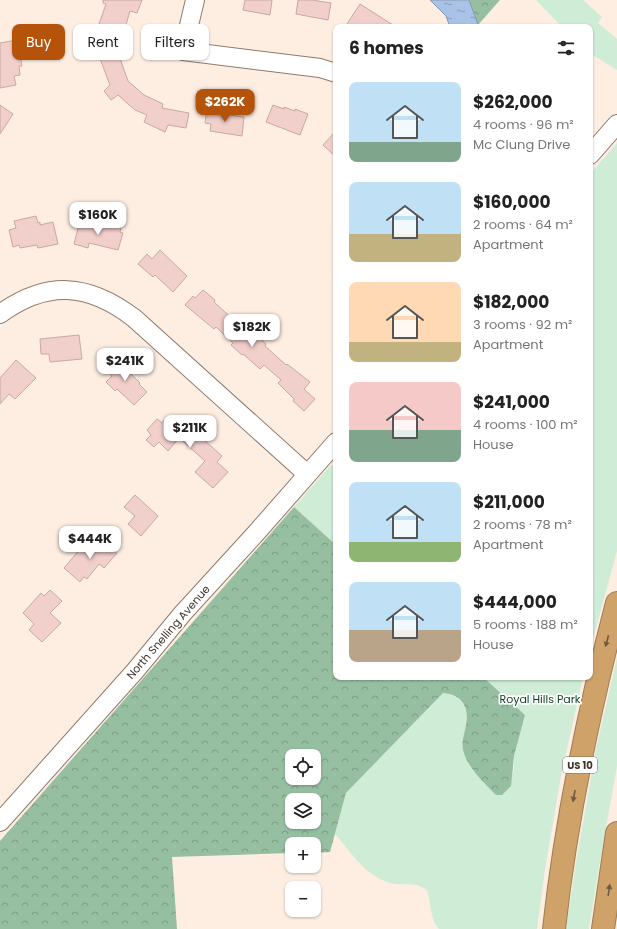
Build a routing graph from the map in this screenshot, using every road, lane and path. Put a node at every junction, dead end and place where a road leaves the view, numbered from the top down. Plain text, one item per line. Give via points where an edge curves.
1 (195, 0) edge
2 (333, 72) edge
3 (617, 124) edge
4 (593, 152) edge
5 (0, 314) edge
6 (333, 445) edge
7 (307, 474) junction
8 (617, 603) edge
9 (0, 822) edge
10 (617, 833) edge
11 (554, 929) edge
12 (603, 929) edge

1 - 2 street via 183,51 320,68
3 - 4 street
5 - 7 street via 15,303 63,289 92,294 108,301 134,318
6 - 7 street, North Snelling Avenue
7 - 9 street, North Snelling Avenue
8 -> 11 highway, US 10 via 586,734 570,817
12 -> 10 highway

